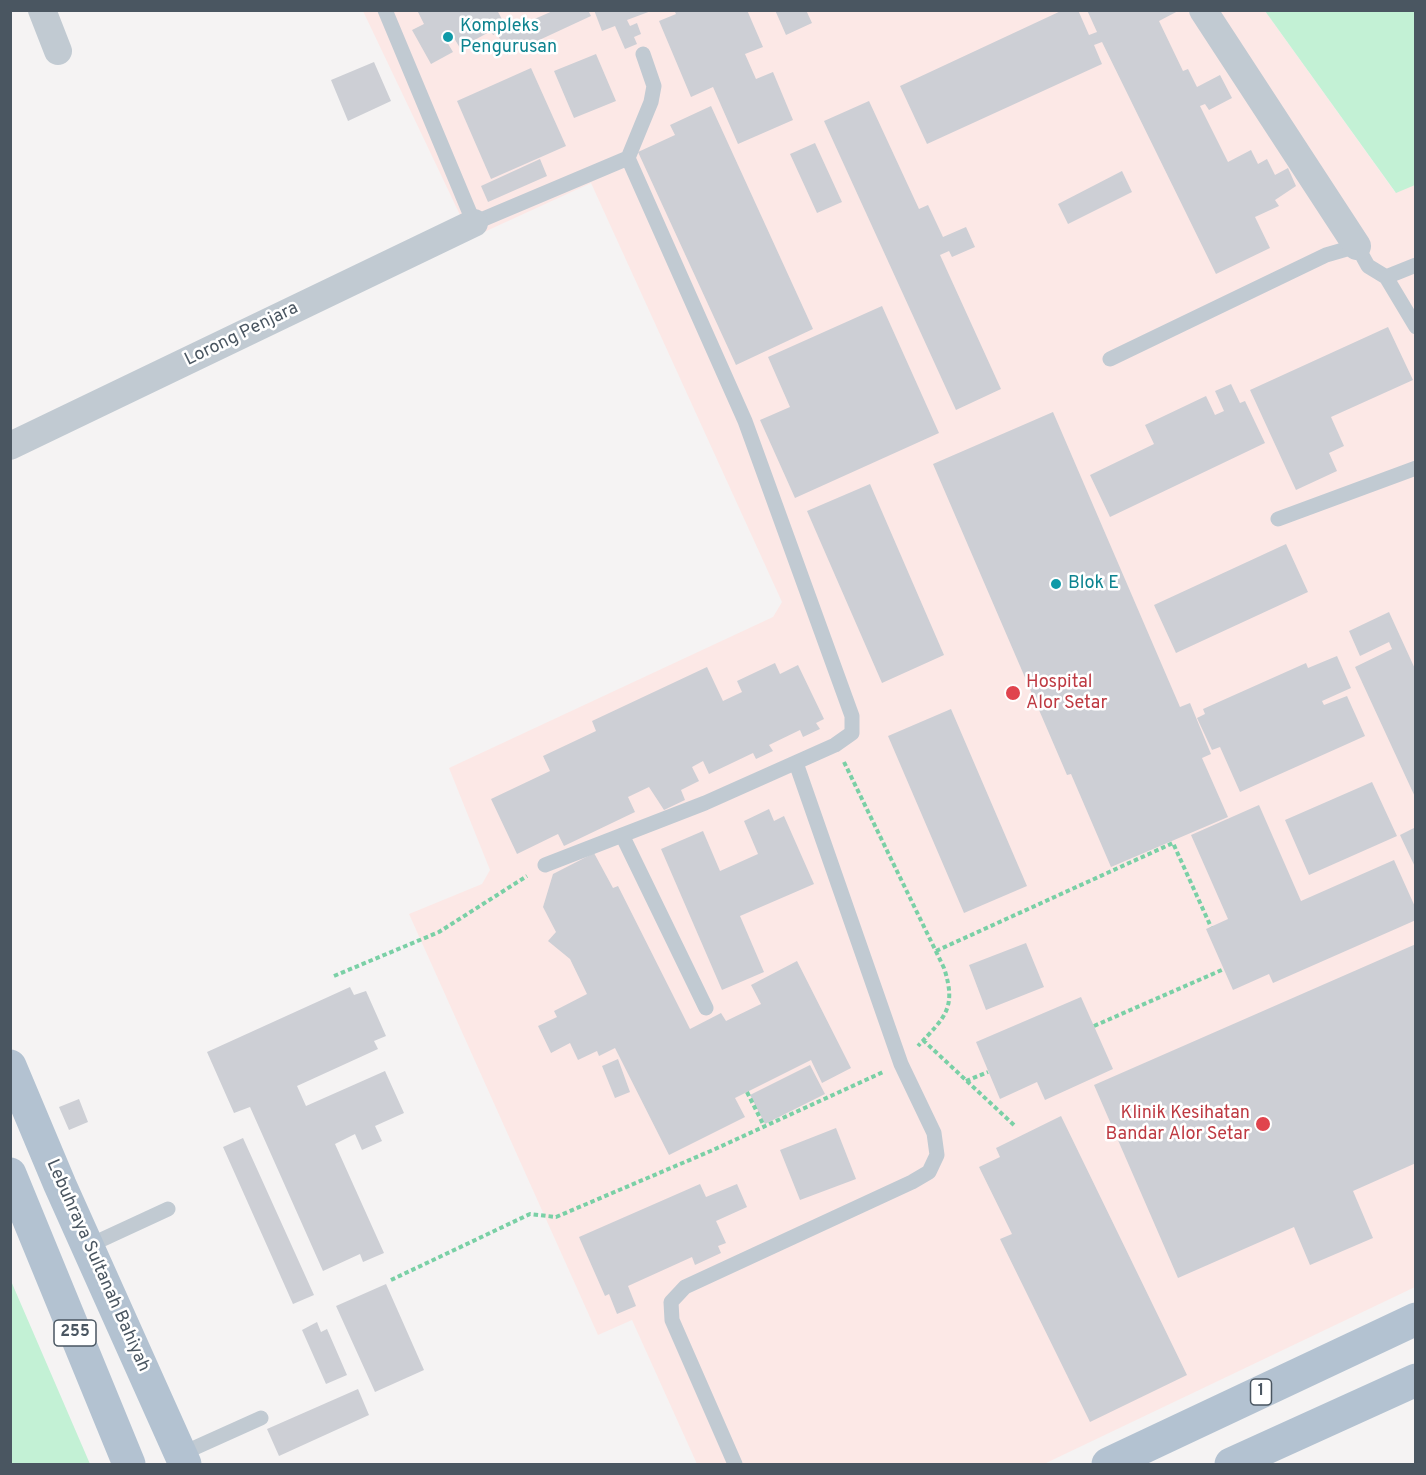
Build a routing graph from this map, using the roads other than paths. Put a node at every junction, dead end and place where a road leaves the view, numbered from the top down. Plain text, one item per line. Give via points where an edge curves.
1 (42, 10) edge
2 (385, 10) edge
3 (1203, 10) edge
4 (58, 51) dead end
5 (643, 54) dead end
6 (628, 158) junction
7 (474, 223) junction
8 (1357, 246) junction
9 (1416, 265) edge
10 (1386, 277) junction
11 (1416, 327) edge
12 (1110, 359) dead end
13 (10, 446) edge
14 (1416, 468) edge
15 (1278, 519) dead end
16 (796, 763) junction
17 (622, 835) junction
18 (545, 865) road end
19 (706, 1008) dead end
20 (10, 1066) edge
21 (10, 1174) edge
22 (168, 1209) dead end
23 (88, 1246) junction
24 (1416, 1319) edge
25 (1416, 1380) edge
26 (261, 1418) dead end
27 (183, 1459) edge
28 (129, 1464) edge
29 (735, 1464) edge
30 (1108, 1464) edge
31 (1231, 1464) edge

1 - 4 street
2 - 7 lane
3 - 8 street
5 - 6 lane via 654,86
6 - 7 lane
6 - 16 lane via 745,421 852,716 852,733
7 - 13 street, Lorong Penjara
8 - 10 lane via 1368,266
8 - 12 lane via 1326,255
9 - 10 lane
10 - 11 lane
14 - 15 lane
16 - 17 lane
16 - 29 lane via 901,1064 933,1133 937,1155 929,1172 912,1182 685,1287 671,1302 672,1320
17 - 18 lane
17 - 19 lane
20 - 23 main road, Lebuhraya Sultanah Bahiyah / 255
21 - 28 main road, 255
22 - 23 lane
23 - 27 main road, Lebuhraya Sultanah Bahiyah / 255
24 - 30 main road, 1
25 - 31 main road
26 - 27 lane

